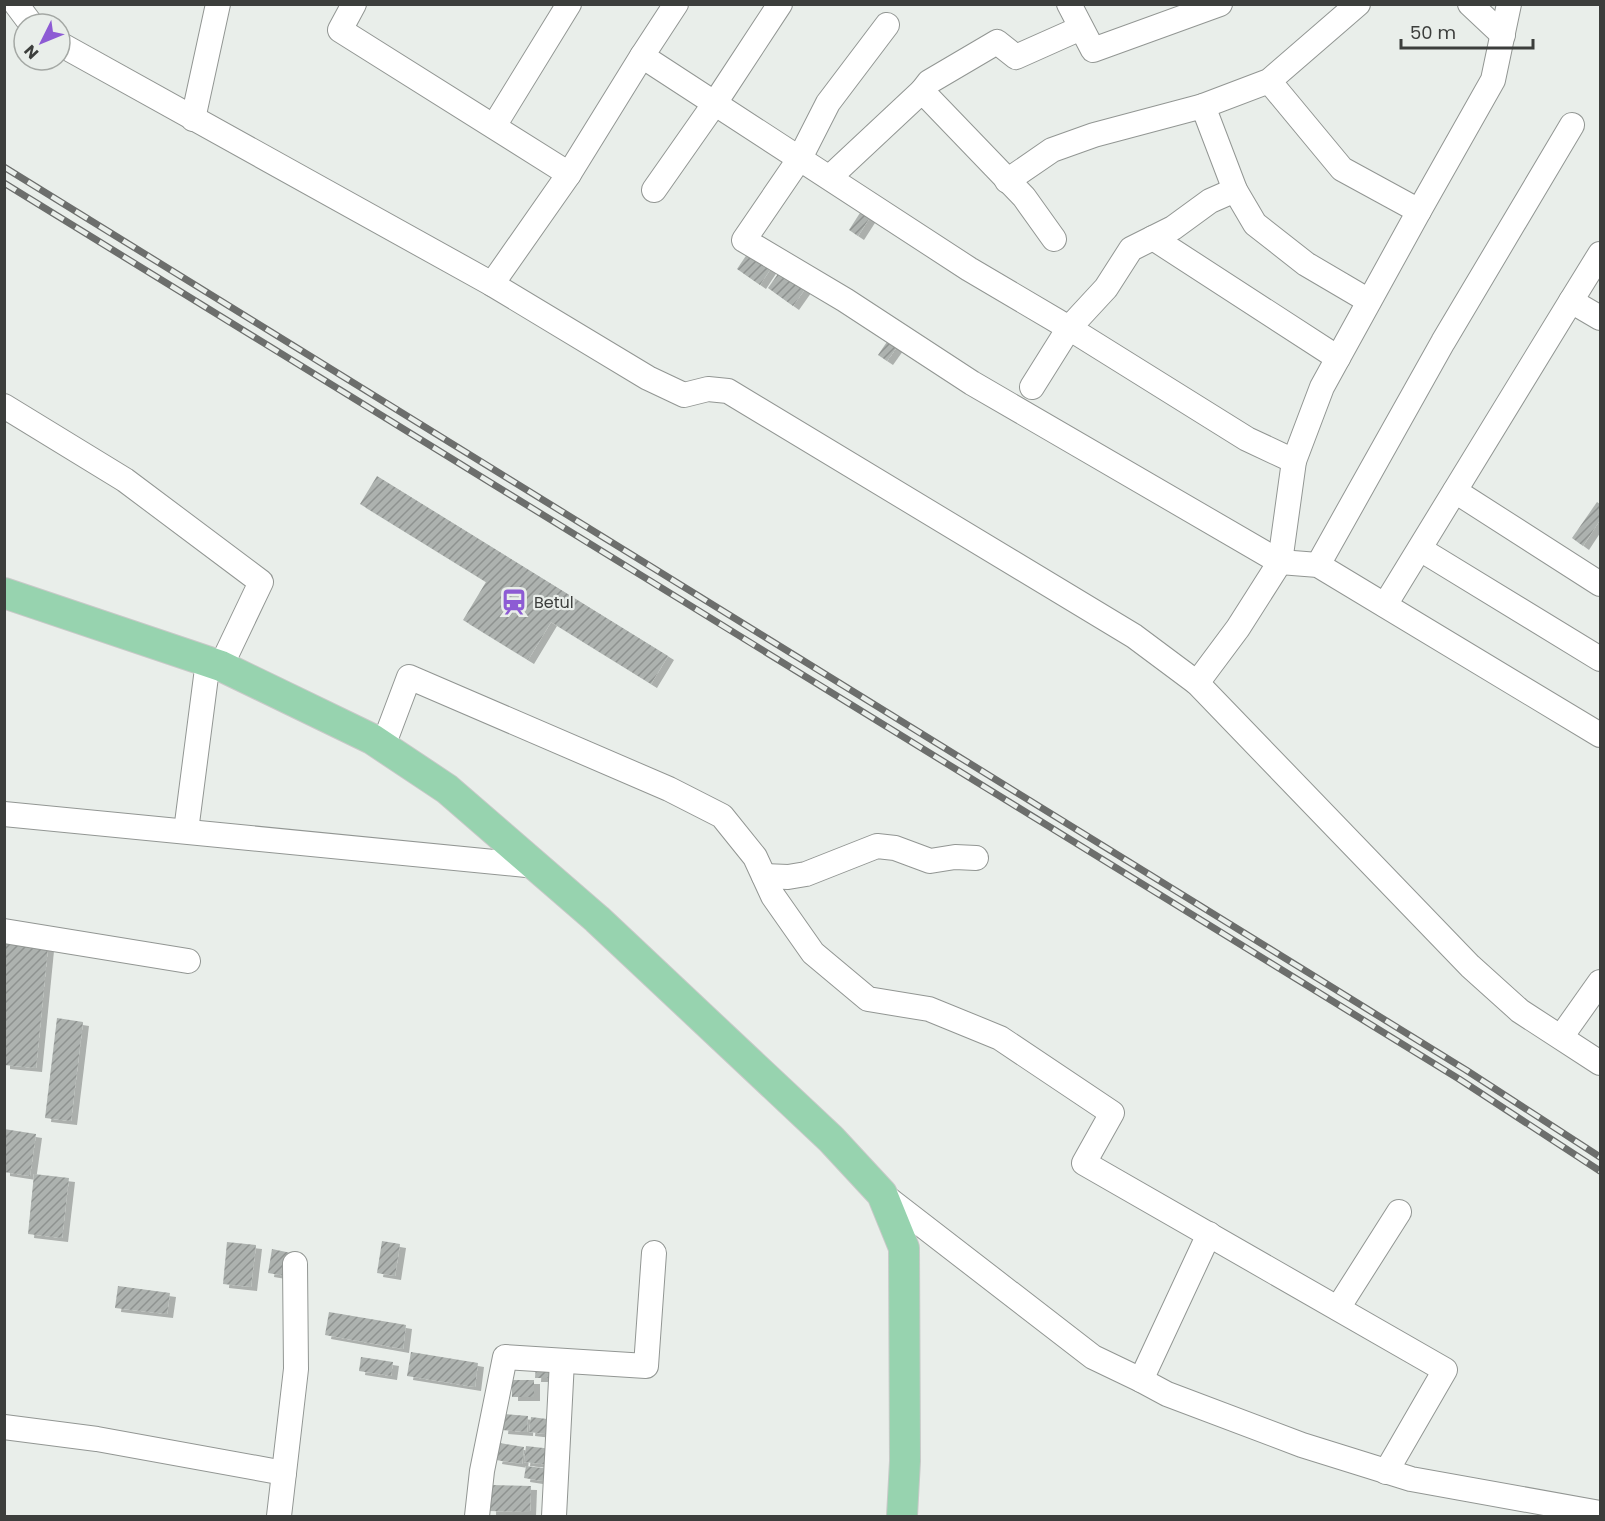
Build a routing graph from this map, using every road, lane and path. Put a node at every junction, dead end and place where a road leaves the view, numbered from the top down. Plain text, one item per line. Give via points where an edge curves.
1 (218, 4) edge
2 (354, 4) edge
3 (569, 4) edge
4 (676, 4) edge
5 (780, 4) edge
6 (1069, 4) edge
7 (1220, 4) edge
8 (1358, 4) edge
9 (1470, 4) edge
10 (1509, 4) edge
11 (887, 25) dead end
12 (1082, 28) junction
13 (1503, 35) junction
14 (72, 51) edge
15 (642, 56) junction
16 (1269, 81) junction
17 (922, 91) junction
18 (716, 103) junction
19 (1203, 105) junction
20 (193, 119) junction
21 (1572, 125) dead end
22 (494, 126) junction
23 (800, 158) junction
24 (570, 174) junction
25 (830, 177) junction
26 (1007, 181) junction
27 (654, 190) dead end
28 (1235, 190) junction
29 (1419, 211) junction
30 (1153, 238) junction
31 (1054, 239) dead end
32 (1600, 254) edge
33 (492, 284) junction
34 (1369, 301) junction
35 (1571, 301) junction
36 (1600, 318) edge
37 (1069, 328) junction
38 (1338, 358) junction
39 (1032, 387) dead end
40 (4, 406) edge
41 (1294, 461) junction
42 (1455, 491) junction
43 (1420, 549) junction
44 (1280, 562) junction
45 (1318, 565) junction
46 (1600, 584) edge
47 (4, 593) edge
48 (1385, 605) junction
49 (1600, 659) edge
50 (214, 663) junction
51 (1197, 683) junction
52 (1600, 735) edge
53 (383, 746) junction
54 (4, 814) edge
55 (186, 831) junction
56 (976, 858) dead end
57 (536, 866) junction
58 (764, 876) junction
59 (4, 931) edge
60 (188, 961) dead end
61 (1600, 982) edge
62 (1561, 1037) junction
63 (1600, 1063) edge
64 (882, 1194) junction
65 (1399, 1212) dead end
66 (1209, 1234) junction
67 (654, 1253) dead end
68 (295, 1264) dead end
69 (1338, 1308) junction
70 (562, 1361) junction
71 (1141, 1380) junction
72 (4, 1427) edge
73 (1386, 1472) junction
74 (284, 1473) junction
75 (1512, 1507) edge
76 (1600, 1513) edge
77 (279, 1516) edge
78 (477, 1516) edge
79 (554, 1516) edge
80 (902, 1516) edge

1 - 20 street
2 - 22 street via 340,30
3 - 22 street
4 - 15 street
5 - 18 street
6 - 12 street
7 - 12 street via 1093,50
8 - 16 street
9 - 13 street
10 - 13 street
11 - 23 street via 828,103
12 - 17 street via 1016,57 997,42 929,82
13 - 29 street via 1493,80
14 - 20 street
15 - 18 street
15 - 24 street
16 - 19 street
16 - 29 street via 1342,169
17 - 25 street
17 - 26 street
18 - 23 street
18 - 27 street
19 - 26 street via 1052,150
19 - 28 street
20 - 33 street
21 - 45 street via 1443,342
22 - 24 street
23 - 25 street
23 - 44 street via 744,240 972,383
24 - 33 street
25 - 37 street via 969,269
26 - 31 street via 1024,197
28 - 30 street via 1210,201
28 - 34 street via 1255,224 1275,241
29 - 34 street
30 - 37 street via 1131,249 1106,288
30 - 38 street
32 - 35 street
33 - 51 street via 648,378 684,395 708,389 728,391 1134,636
34 - 38 street
35 - 36 street
35 - 42 street
37 - 39 street
37 - 41 street via 1247,439
38 - 41 street via 1322,387
40 - 50 street via 125,480 261,582
41 - 44 street
42 - 43 street
42 - 46 street
43 - 48 street
43 - 49 street
44 - 45 street
44 - 51 street
45 - 48 street
47 - 50 main road
48 - 52 street
50 - 53 main road
50 - 55 street
51 - 62 street via 1470,966 1520,1011
53 - 57 main road via 447,789
53 - 58 street via 409,677 669,789 722,816 755,857
54 - 55 street
55 - 57 street
56 - 58 street via 930,861 877,846 806,874
57 - 64 main road via 822,1130
58 - 66 street via 773,896 813,953 868,999 929,1010 1000,1038 1112,1113 1084,1163
59 - 60 street
61 - 62 street
62 - 63 street
64 - 71 street via 1093,1357
64 - 80 main road via 904,1248
65 - 69 street
66 - 69 street
66 - 71 street
67 - 70 street via 646,1366
68 - 74 street via 296,1369
69 - 73 street via 1445,1370
70 - 78 street via 505,1357
70 - 79 street
71 - 73 street via 1239,1422
72 - 74 street via 97,1439
73 - 75 street
74 - 77 street
75 - 76 street

